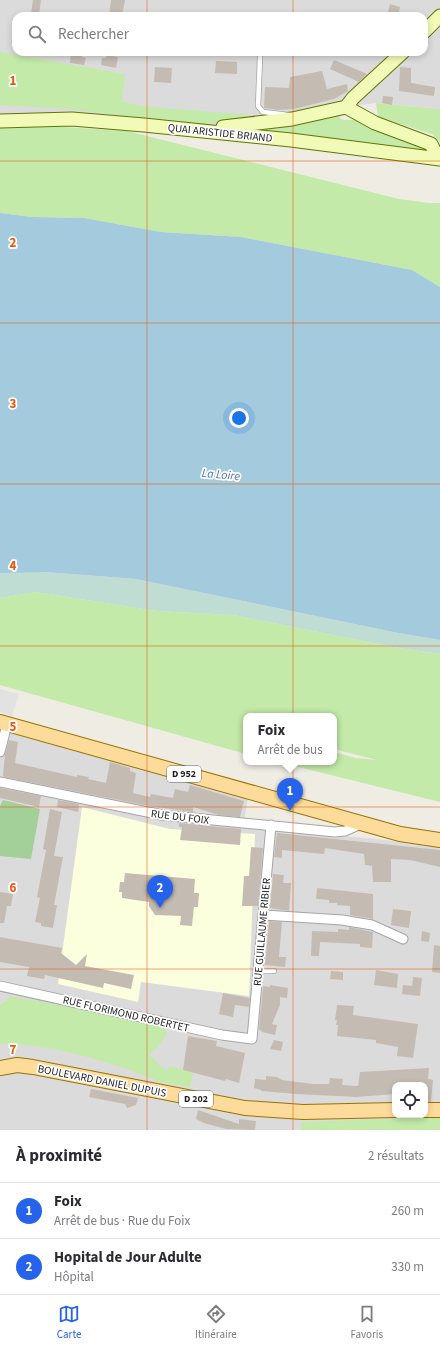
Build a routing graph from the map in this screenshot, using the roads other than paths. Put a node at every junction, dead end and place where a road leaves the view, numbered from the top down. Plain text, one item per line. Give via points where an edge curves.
1 (440, 16) edge
2 (428, 28) edge
3 (399, 56) edge
4 (260, 57) dead end
5 (346, 107) junction
6 (292, 119) junction
7 (0, 121) edge
8 (221, 132) junction
9 (437, 159) edge
10 (4, 723) edge
11 (0, 752) edge
12 (0, 782) edge
13 (361, 824) junction
14 (271, 825) junction
15 (440, 840) edge
16 (264, 915) junction
17 (403, 939) dead end
18 (259, 971) junction
19 (274, 971) dead end
20 (0, 986) edge
21 (252, 1039) joint
22 (0, 1068) edge
23 (392, 1110) edge
24 (428, 1110) edge
25 (440, 1110) edge

1 - 2 main road
3 - 5 main road
4 - 6 lane via 258,106 263,112 288,114
5 - 6 main road
5 - 9 main road via 375,123 431,144
6 - 8 main road via 223,128
7 - 8 main road, QUAI ARISTIDE BRIAND via 72,119
8 - 9 main road, QUAI ARISTIDE BRIAND
10 - 11 street
10 - 13 main road, D 952
12 - 14 street, RUE DU FOIX via 162,816
13 - 14 street, RUE DU FOIX via 336,832
13 - 15 main road, D 952 via 400,834
14 - 16 street, RUE GUILLAUME RIBIER
16 - 17 street via 314,917 372,925
16 - 18 street, RUE GUILLAUME RIBIER
18 - 19 lane
18 - 21 street, RUE GUILLAUME RIBIER
20 - 21 street, RUE FLORIMOND ROBERTET via 222,1035
22 - 23 main road, BOULEVARD DANIEL DUPUIS / D 202 via 17,1065 34,1067 245,1108 302,1112
24 - 25 main road

